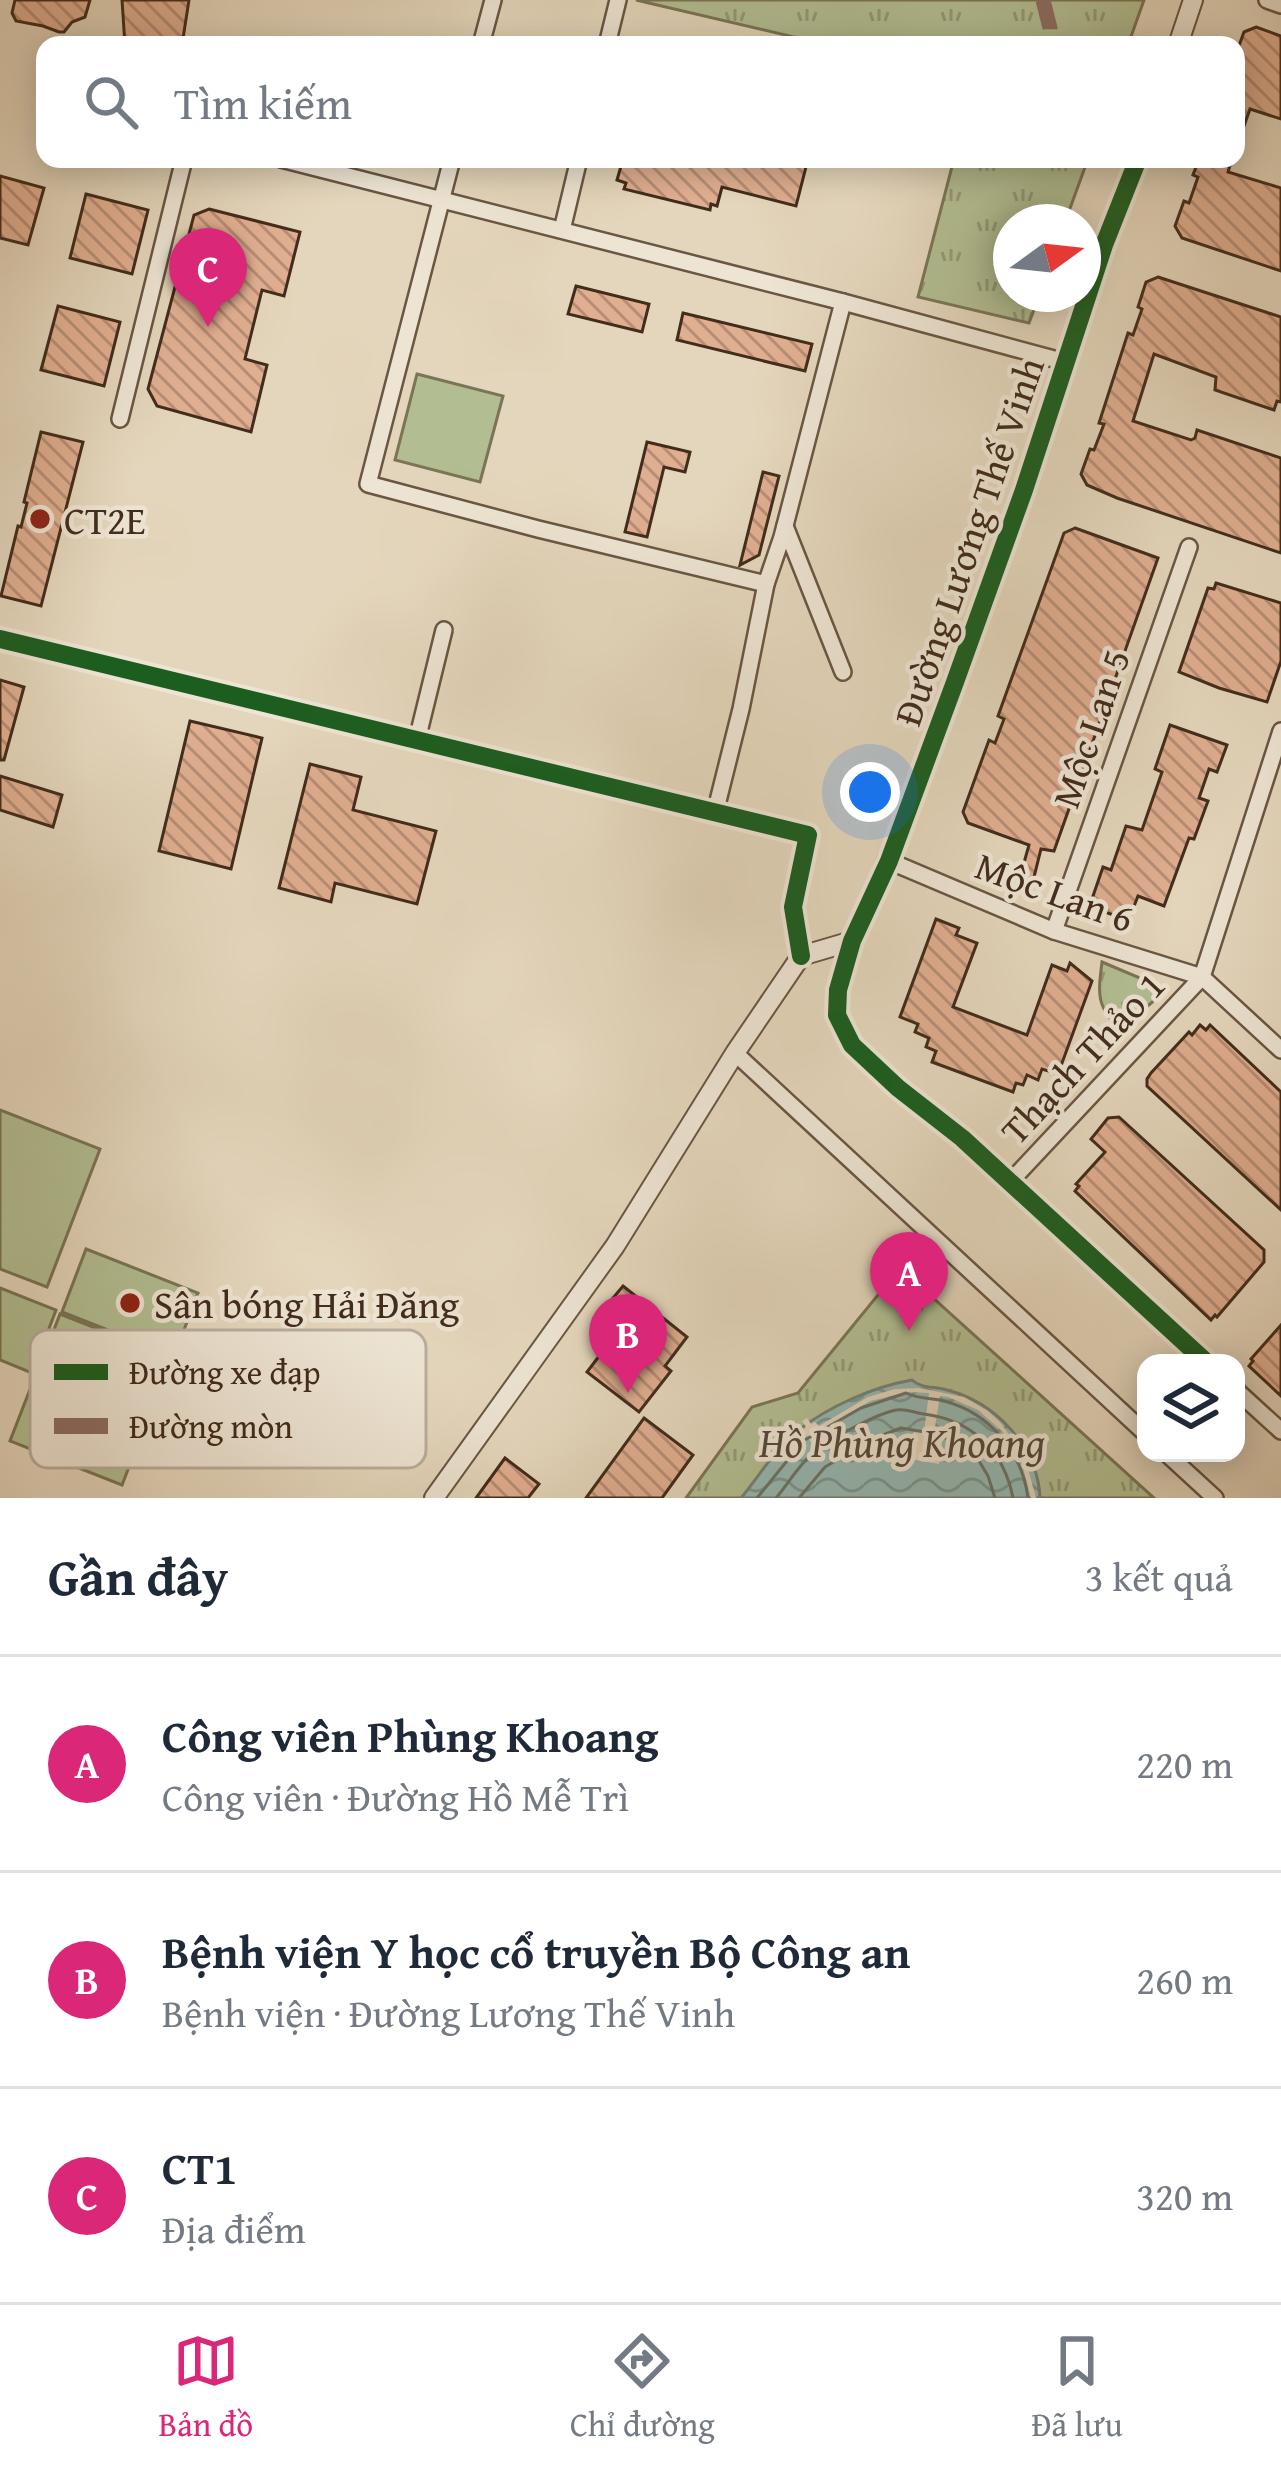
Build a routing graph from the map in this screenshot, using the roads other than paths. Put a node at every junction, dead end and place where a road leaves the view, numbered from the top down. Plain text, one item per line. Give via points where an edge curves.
1 (493, 0) edge
2 (618, 0) edge
3 (1193, 0) edge
4 (1267, 0) edge
5 (1281, 5) edge
6 (484, 36) edge
7 (609, 36) edge
8 (1181, 36) edge
9 (182, 168) edge
10 (316, 168) edge
11 (450, 168) edge
12 (577, 168) edge
13 (1135, 168) edge
14 (442, 200) junction
15 (562, 230) junction
16 (843, 302) junction
17 (1065, 362) junction
18 (121, 418) dead end
19 (785, 526) junction
20 (1189, 547) dead end
21 (766, 584) junction
22 (445, 630) dead end
23 (0, 639) edge
24 (843, 672) dead end
25 (1281, 731) edge
26 (417, 740) junction
27 (715, 812) junction
28 (889, 861) junction
29 (1054, 931) junction
30 (852, 941) junction
31 (800, 956) junction
32 (1202, 977) junction
33 (1281, 1050) edge
34 (735, 1053) junction
35 (1010, 1182) junction
36 (1197, 1354) edge
37 (1245, 1398) edge
38 (1137, 1426) edge
39 (1281, 1431) edge
40 (1176, 1462) edge
41 (434, 1498) edge
42 (1215, 1498) edge

1 - 6 street
2 - 7 street
3 - 8 street
4 - 5 street
9 - 18 street
10 - 14 street
11 - 14 street
12 - 15 street
13 - 17 street, Đường Lương Thế Vinh
14 - 15 street
14 - 21 street via 368,484
15 - 16 street
16 - 17 street
16 - 19 street
17 - 28 street, Đường Lương Thế Vinh
19 - 21 street
19 - 24 street
20 - 29 street, Mộc Lan 5
21 - 27 street
22 - 26 street
23 - 26 street
25 - 32 street
26 - 27 street
27 - 31 street via 808,836 793,907
28 - 29 street, Mộc Lan 6
28 - 30 street, Đường Lương Thế Vinh
29 - 32 street, Mộc Lan 6
30 - 31 street
30 - 35 street via 837,1015 852,1046
31 - 34 street
32 - 33 street
32 - 35 street, Thạch Thảo 1
34 - 38 street
34 - 41 street via 615,1246
35 - 36 street
37 - 39 street
40 - 42 street

